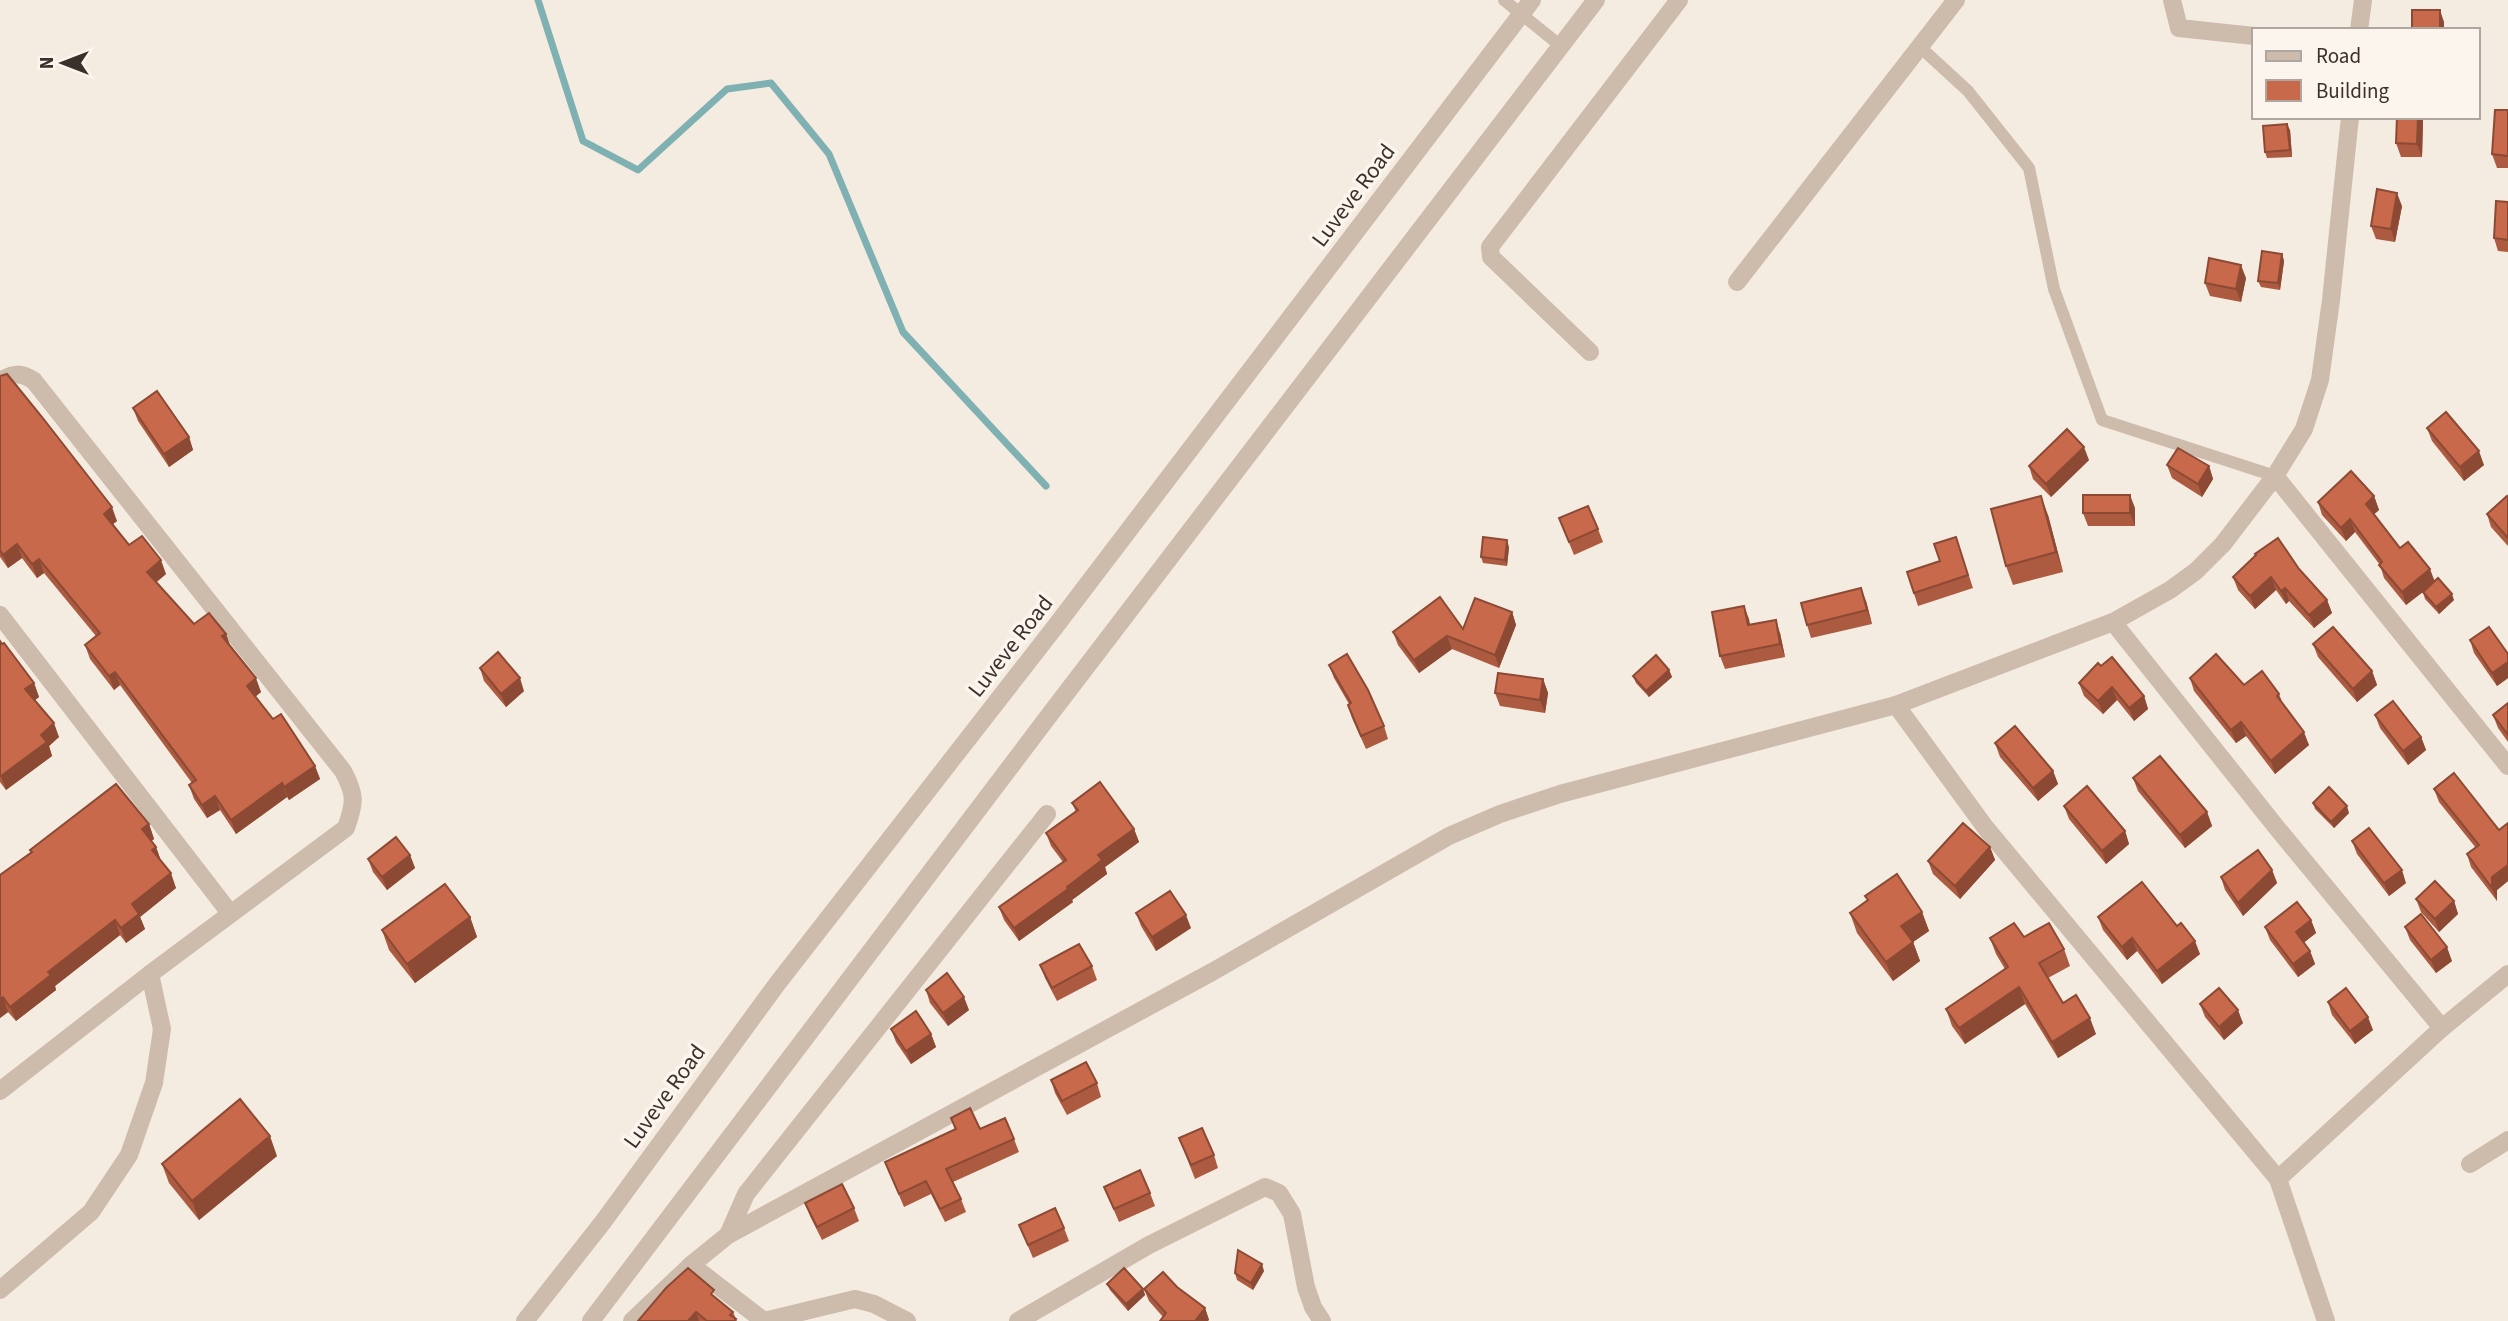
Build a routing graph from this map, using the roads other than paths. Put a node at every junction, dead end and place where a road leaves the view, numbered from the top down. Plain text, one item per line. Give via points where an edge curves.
1 (1504, 0) edge
2 (1597, 0) edge
3 (1679, 0) edge
4 (1956, 0) edge
5 (2172, 0) edge
6 (2363, 0) edge
7 (1527, 7) edge
8 (2359, 28) edge
9 (2252, 36) edge
10 (1919, 46) junction
11 (1562, 47) junction
12 (2350, 119) edge
13 (1737, 282) dead end
14 (1590, 352) dead end
15 (0, 382) edge
16 (2275, 476) junction
17 (0, 615) edge
18 (2113, 622) junction
19 (1896, 705) junction
20 (2508, 766) edge
21 (1047, 814) dead end
22 (230, 913) junction
23 (150, 974) junction
24 (2508, 974) edge
25 (2442, 1028) junction
26 (0, 1091) edge
27 (2508, 1140) edge
28 (2470, 1164) dead end
29 (2278, 1179) junction
30 (728, 1235) junction
31 (691, 1265) junction
32 (0, 1290) edge
33 (1022, 1320) edge
34 (525, 1321) edge
35 (591, 1321) edge
36 (632, 1321) edge
37 (764, 1321) edge
38 (907, 1321) edge
39 (1322, 1321) edge
40 (2326, 1321) edge

1 - 7 lane
2 - 11 street
3 - 14 street via 1490,247 1491,257
4 - 10 street
5 - 9 street via 2179,28
6 - 8 street
7 - 11 lane
7 - 34 street, Luveve Road via 1055,627 776,984
10 - 13 street
10 - 16 lane via 1968,91 2029,168 2054,289 2102,420
11 - 35 street
12 - 16 street via 2320,380 2304,429
15 - 22 street via 24,373 34,381 343,771 353,790 346,828
16 - 18 street via 2196,571
16 - 20 street
17 - 22 street via 121,784
18 - 19 street
18 - 25 street
19 - 29 street via 1985,827
19 - 30 street via 1560,793 1449,836 1212,972
21 - 30 street via 746,1194
22 - 23 street
23 - 26 street
23 - 32 street via 162,1029 154,1083 129,1154 91,1212
24 - 25 street
25 - 29 street
27 - 28 street
29 - 40 street
30 - 31 street
31 - 36 street
31 - 37 street
33 - 39 street via 1149,1245 1265,1186 1279,1193 1292,1214 1306,1287
37 - 38 street via 855,1299

